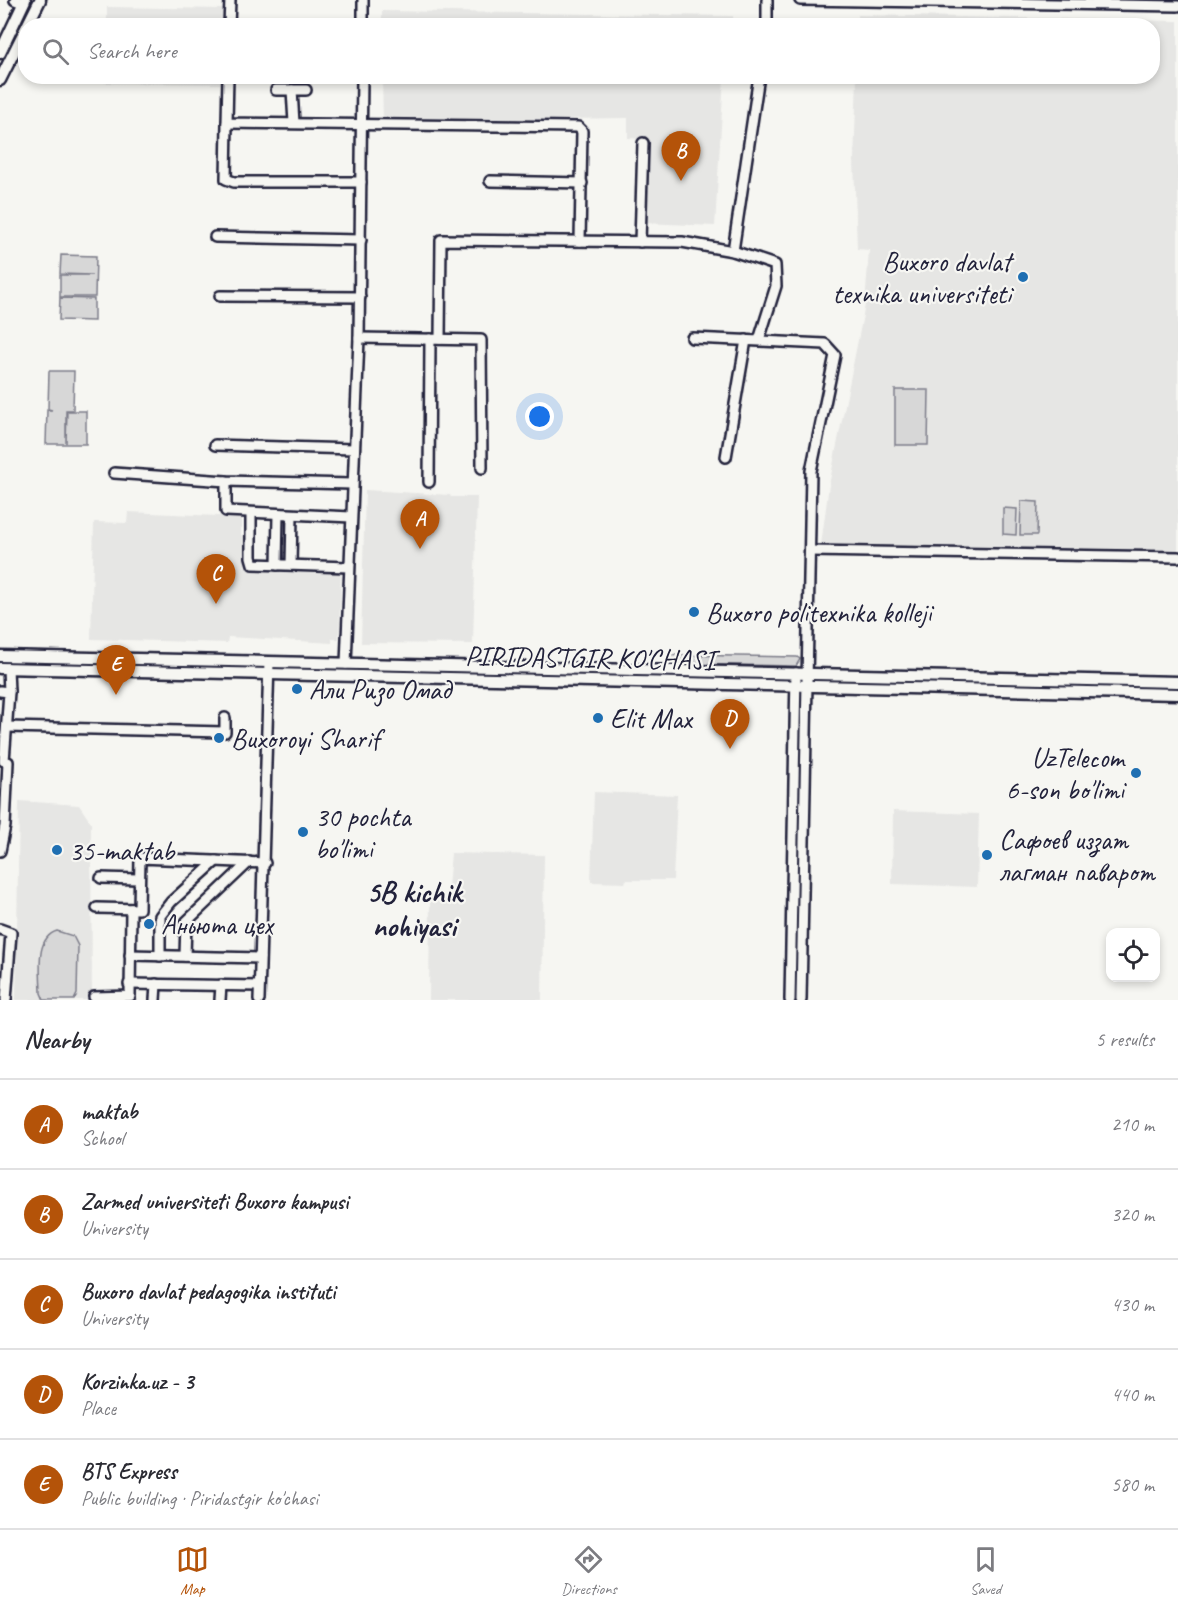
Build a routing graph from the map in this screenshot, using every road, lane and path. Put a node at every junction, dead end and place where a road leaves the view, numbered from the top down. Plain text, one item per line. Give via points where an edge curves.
1 (40, 0) edge
2 (230, 0) edge
3 (363, 0) edge
4 (767, 0) edge
5 (800, 0) edge
6 (824, 0) edge
7 (21, 1) edge
8 (1178, 6) edge
9 (31, 18) edge
10 (229, 18) edge
11 (363, 18) edge
12 (767, 18) edge
13 (18, 43) edge
14 (0, 53) edge
15 (0, 80) edge
16 (228, 84) edge
17 (362, 84) edge
18 (758, 84) edge
19 (276, 90) dead end
20 (292, 90) junction
21 (306, 90) dead end
22 (227, 123) junction
23 (294, 123) junction
24 (362, 125) junction
25 (643, 143) dead end
26 (361, 182) junction
27 (490, 182) dead end
28 (582, 183) junction
29 (215, 237) dead end
30 (361, 240) junction
31 (580, 241) junction
32 (640, 242) junction
33 (733, 250) junction
34 (220, 296) dead end
35 (360, 297) junction
36 (359, 338) junction
37 (692, 338) dead end
38 (435, 339) junction
39 (746, 340) junction
40 (759, 340) junction
41 (215, 445) dead end
42 (354, 449) junction
43 (726, 457) dead end
44 (482, 468) dead end
45 (114, 473) dead end
46 (226, 481) junction
47 (429, 482) dead end
48 (352, 484) junction
49 (251, 513) junction
50 (278, 514) junction
51 (292, 515) junction
52 (351, 517) junction
53 (810, 551) junction
54 (1178, 557) edge
55 (277, 565) junction
56 (291, 565) junction
57 (349, 567) junction
58 (0, 656) edge
59 (269, 662) junction
60 (346, 664) junction
61 (4, 668) edge
62 (796, 673) junction
63 (808, 673) junction
64 (269, 674) junction
65 (796, 685) junction
66 (809, 685) junction
67 (1175, 688) edge
68 (4, 691) edge
69 (225, 718) dead end
70 (7, 727) junction
71 (0, 851) edge
72 (216, 861) junction
73 (249, 862) junction
74 (265, 863) junction
75 (101, 881) dead end
76 (138, 882) junction
77 (97, 908) dead end
78 (131, 909) junction
79 (0, 929) edge
80 (130, 956) junction
81 (160, 956) junction
82 (184, 956) junction
83 (260, 958) junction
84 (129, 984) junction
85 (156, 984) junction
86 (220, 985) junction
87 (259, 986) junction
88 (94, 997) dead end
89 (6, 1000) edge
90 (155, 1000) edge
91 (220, 1000) edge
92 (259, 1000) edge
93 (790, 1000) edge
94 (801, 1000) edge

1 - 9 main road
2 - 10 street
3 - 11 street
4 - 12 street
5 - 6 street
6 - 8 street
7 - 14 main road
13 - 15 main road
16 - 22 street
17 - 24 street
18 - 33 street
19 - 20 street
20 - 21 street
20 - 23 street
22 - 23 street
22 - 26 street via 226,179
23 - 24 street
24 - 26 street
24 - 28 street via 574,125 582,131
25 - 32 street
26 - 30 street
27 - 28 street
28 - 31 street
29 - 30 street
30 - 35 street
31 - 32 street
31 - 38 street via 441,240
32 - 33 street via 682,242
33 - 40 street via 775,265 776,286
34 - 35 street
35 - 36 street
36 - 38 street
36 - 42 street
37 - 39 street
38 - 44 street via 481,340
38 - 47 street
39 - 40 street
39 - 43 street
40 - 53 street via 825,344 835,355 812,471
41 - 42 street
42 - 48 street
45 - 46 street
46 - 48 street
46 - 49 street via 226,511
48 - 52 street
49 - 50 street
49 - 55 street via 251,561
50 - 51 street
50 - 55 street
51 - 52 street
51 - 56 street
52 - 57 street
53 - 54 street
53 - 63 street
55 - 56 street
56 - 57 street
57 - 60 street
58 - 59 main road, PIRIDASTGIR KO'CHASI
59 - 60 main road, PIRIDASTGIR KO'CHASI
59 - 64 street
60 - 62 main road, PIRIDASTGIR KO'CHASI
61 - 64 main road, PIRIDASTGIR KO'CHASI
61 - 68 street
62 - 63 main road, PIRIDASTGIR KO'CHASI
62 - 65 street
63 - 66 street
63 - 67 main road, PIRIDASTGIR KO'CHASI
64 - 65 main road, PIRIDASTGIR KO'CHASI
64 - 74 street
65 - 66 main road, PIRIDASTGIR KO'CHASI
65 - 93 street
66 - 67 main road, PIRIDASTGIR KO'CHASI
66 - 94 street
68 - 70 street
69 - 70 street via 225,732
70 - 71 street via 5,826
72 - 73 street
72 - 76 street via 140,858
72 - 81 street via 160,916
73 - 74 street
73 - 82 street via 186,922
74 - 83 street
75 - 76 street
76 - 78 street via 139,909
77 - 78 street
78 - 80 street
79 - 89 street via 11,933
80 - 81 street
80 - 84 street
81 - 82 street
82 - 83 street
83 - 87 street
84 - 85 street
84 - 88 street via 130,996
85 - 86 street
85 - 90 street
86 - 87 street
86 - 91 street
87 - 92 street

